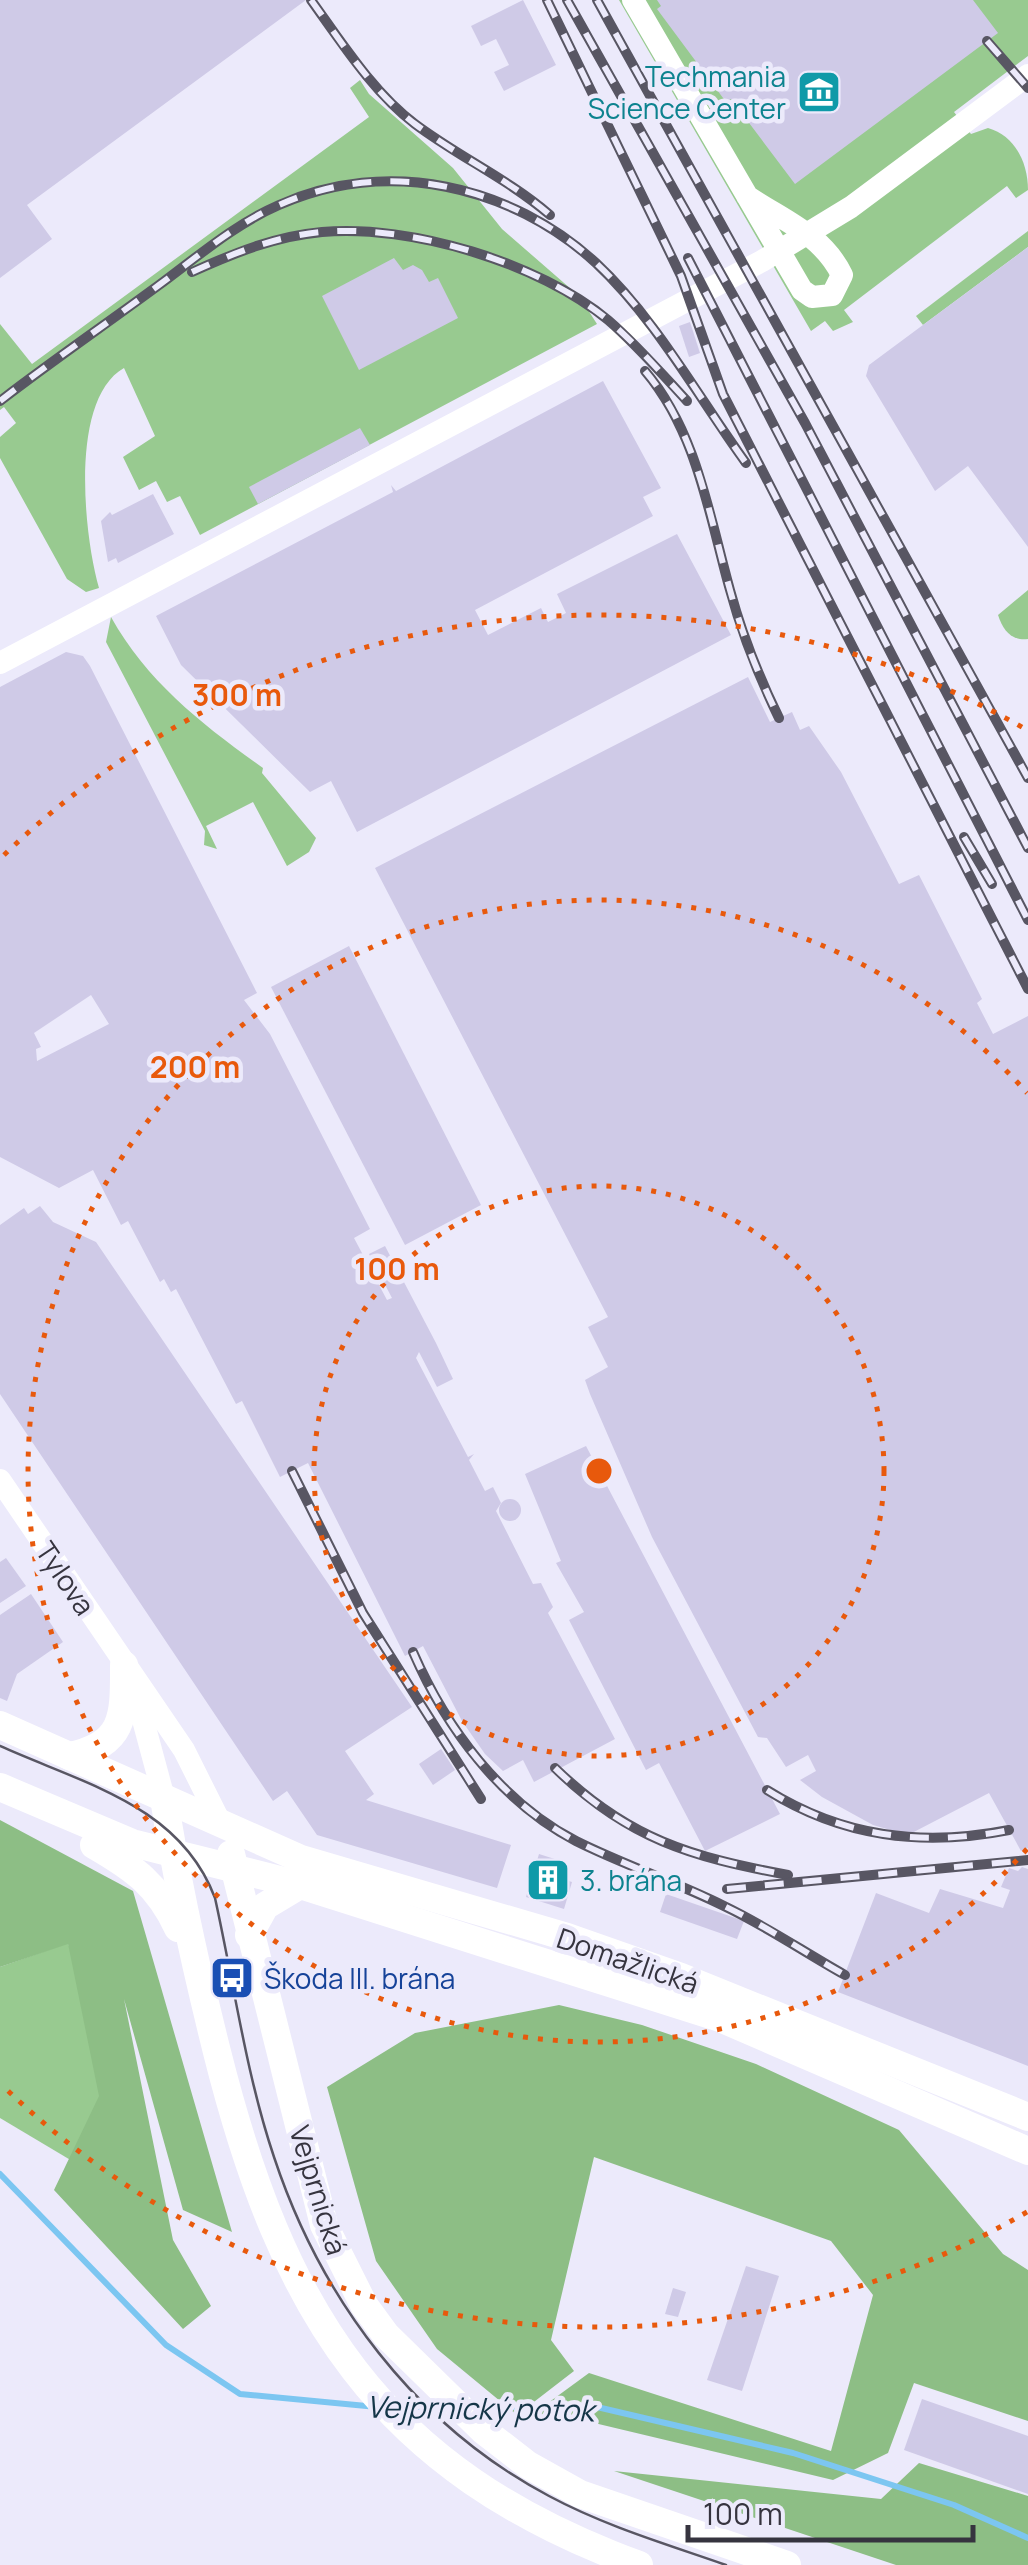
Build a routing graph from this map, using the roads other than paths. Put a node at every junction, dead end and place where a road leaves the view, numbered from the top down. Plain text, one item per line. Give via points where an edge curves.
1 (633, 0) edge
2 (1028, 75) edge
3 (747, 196) junction
4 (0, 663) edge
5 (0, 1480) edge
6 (127, 1671) junction
7 (0, 1725) edge
8 (69, 1756) junction
9 (9, 1791) edge
10 (164, 1798) junction
11 (220, 1824) junction
12 (172, 1854) junction
13 (236, 1868) junction
14 (300, 1886) junction
15 (249, 1935) junction
16 (197, 1970) junction
17 (1028, 2117) edge
18 (1028, 2151) edge
19 (639, 2565) edge
20 (787, 2565) edge

1 - 3 street
2 - 4 street via 851,207 762,261
3 - 3 street via 802,290 832,296 842,275 834,260 790,218
5 - 6 street, Tylova
6 - 8 main road via 114,1733 95,1749
6 - 10 street, Tylova
6 - 11 street, Tylova via 184,1750
7 - 8 main road, Domažlická
8 - 10 main road, Domažlická
9 - 12 main road, Domažlická
9 - 16 main road via 140,1871 163,1898
10 - 11 main road, Domažlická
10 - 12 main road, Vejprnická
11 - 13 main road, Vejprnická
11 - 17 main road, Domažlická via 301,1859 682,1977
12 - 13 main road, Domažlická
12 - 16 main road, Vejprnická
13 - 14 main road, Domažlická
13 - 15 main road, Vejprnická
14 - 15 main road via 265,1906
14 - 18 main road, Domažlická via 720,2018
15 - 20 main road, Vejprnická via 324,2225 364,2306 407,2360 484,2431 580,2494
16 - 19 main road, Vejprnická via 240,2146 270,2228 348,2365 411,2431 509,2507

